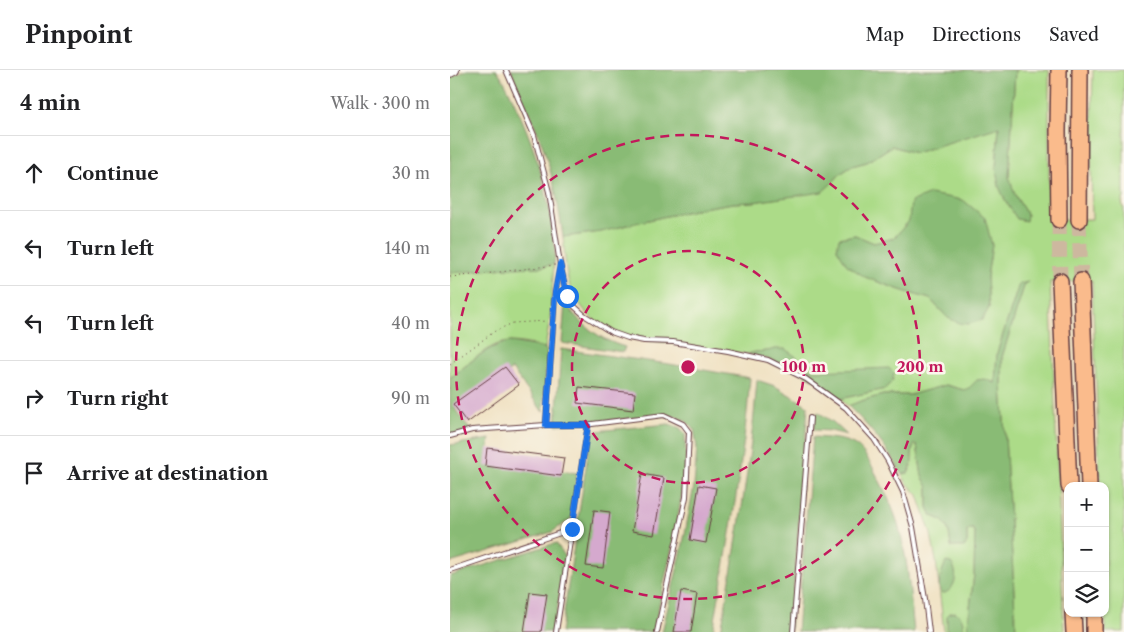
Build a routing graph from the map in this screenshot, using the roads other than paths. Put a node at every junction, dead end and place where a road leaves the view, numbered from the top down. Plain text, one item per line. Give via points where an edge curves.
1 (454, 70) edge
2 (506, 70) edge
3 (1060, 70) edge
4 (1080, 70) edge
5 (450, 72) edge
6 (1059, 220) tunnel mouth
7 (1079, 220) tunnel mouth
8 (560, 264) junction
9 (1060, 281) tunnel mouth
10 (1081, 281) tunnel mouth
11 (810, 418) dead end
12 (546, 425) junction
13 (588, 425) junction
14 (450, 436) edge
15 (1069, 482) edge
16 (1090, 482) edge
17 (572, 529) junction
18 (450, 570) edge
19 (1073, 617) edge
20 (1094, 617) edge
21 (556, 632) edge
22 (657, 632) edge
23 (793, 632) edge
24 (930, 632) edge
25 (1074, 632) edge
26 (1094, 632) edge

1 - 5 street
2 - 8 lane via 536,144 549,192
3 - 6 highway
4 - 7 highway
8 - 12 lane
8 - 24 lane via 567,296 574,306 611,332 644,341 728,351 768,360 806,379 846,408 874,439 903,492 913,527
9 - 15 highway
10 - 16 highway
11 - 23 lane
12 - 13 lane
12 - 14 lane via 472,430
13 - 17 lane
13 - 22 lane via 664,415 683,424 689,432 686,497
17 - 18 lane
17 - 21 lane
19 - 25 highway
20 - 26 highway

